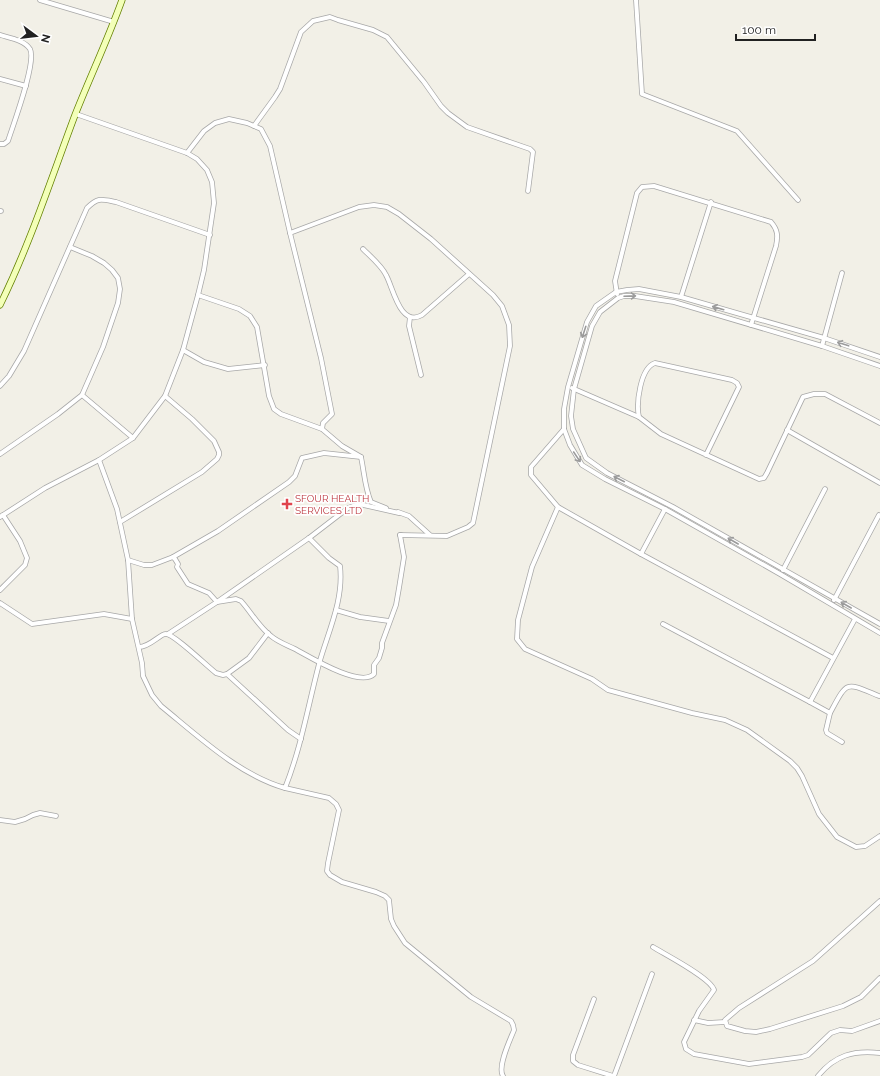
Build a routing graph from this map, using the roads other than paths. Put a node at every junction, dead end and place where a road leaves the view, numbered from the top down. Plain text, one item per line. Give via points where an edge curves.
1 (40, 0) edge
2 (122, 0) edge
3 (636, 0) edge
4 (114, 22) junction
5 (0, 35) edge
6 (0, 79) edge
7 (26, 86) junction
8 (76, 114) junction
9 (254, 126) junction
10 (0, 144) edge
11 (187, 153) junction
12 (528, 191) dead end
13 (798, 200) dead end
14 (711, 202) junction
15 (290, 233) junction
16 (210, 235) junction
17 (70, 247) junction
18 (363, 249) dead end
19 (842, 273) dead end
20 (469, 274) junction
21 (616, 292) junction
22 (198, 295) junction
23 (680, 297) junction
24 (618, 298) junction
25 (0, 305) edge
26 (410, 317) junction
27 (753, 318) junction
28 (751, 325) junction
29 (824, 338) junction
30 (822, 346) junction
31 (183, 350) junction
32 (880, 356) edge
33 (265, 365) junction
34 (880, 366) edge
35 (421, 375) dead end
36 (0, 386) edge
37 (568, 387) junction
38 (574, 389) junction
39 (82, 395) junction
40 (165, 396) junction
41 (639, 417) junction
42 (880, 423) edge
43 (564, 429) junction
44 (322, 430) junction
45 (787, 430) junction
46 (133, 438) junction
47 (0, 454) edge
48 (706, 455) junction
49 (361, 457) junction
50 (99, 460) junction
51 (880, 483) edge
52 (825, 489) dead end
53 (558, 507) junction
54 (665, 509) junction
55 (399, 513) junction
56 (2, 516) edge
57 (878, 516) dead end
58 (120, 522) junction
59 (400, 535) junction
60 (309, 538) junction
61 (641, 554) junction
62 (172, 556) junction
63 (128, 560) junction
64 (783, 569) junction
65 (780, 574) junction
66 (0, 590) edge
67 (835, 598) junction
68 (218, 602) junction
69 (0, 603) edge
70 (832, 603) junction
71 (336, 610) junction
72 (132, 619) junction
73 (855, 619) junction
74 (389, 621) junction
75 (663, 624) dead end
76 (880, 624) edge
77 (268, 633) junction
78 (880, 633) edge
79 (168, 634) junction
80 (138, 647) junction
81 (833, 658) junction
82 (320, 663) junction
83 (227, 674) junction
84 (879, 696) edge
85 (810, 702) junction
86 (830, 713) junction
87 (301, 739) junction
88 (842, 742) dead end
89 (285, 788) junction
90 (56, 816) dead end
91 (0, 820) edge
92 (880, 836) edge
93 (880, 901) edge
94 (653, 947) dead end
95 (652, 974) dead end
96 (880, 978) edge
97 (594, 999) dead end
98 (694, 1020) junction
99 (880, 1021) edge
100 (725, 1022) junction
101 (880, 1053) edge
102 (502, 1076) edge
103 (614, 1076) edge
104 (818, 1076) edge

1 - 4 street
2 - 4 main road
3 - 13 street via 642,94 736,131
4 - 8 main road
5 - 7 street via 25,44 30,50 32,57
6 - 7 street
7 - 10 street via 8,141
8 - 11 street
8 - 25 main road via 27,243
9 - 11 street via 229,119 215,123
9 - 12 street via 280,89 301,32 313,21 330,17 387,37 441,106 467,127 530,149 533,152
9 - 15 street via 260,129 270,146
11 - 16 street via 207,170 212,182 214,203
14 - 21 street via 654,186 642,187 637,193 632,211 615,280
14 - 23 street
14 - 27 street via 771,222 777,231 773,259
15 - 20 street via 359,207 387,207 431,239
15 - 44 street via 332,414 323,423
16 - 17 street via 104,199 95,200 87,208
16 - 22 street
17 - 36 street via 24,351
17 - 39 street via 104,263 118,278 120,289 118,303 103,347
18 - 26 street via 386,274 399,306
19 - 29 street
20 - 26 street via 422,315
20 - 59 street via 502,306 510,325 510,346 473,523 447,536
21 - 23 street via 639,289
21 - 24 street
21 -> 37 street via 596,306 587,322
22 - 31 street
22 - 33 street via 239,309 250,316 257,327
27 -> 23 street
24 -> 28 street via 635,296 674,302
24 - 38 street via 600,312 592,326
26 - 35 street via 409,326
27 - 28 street
27 - 29 street
28 - 30 street
29 - 30 street
32 -> 29 street
30 - 34 street
31 - 33 street via 204,362 228,368
31 - 40 street
33 - 44 street via 269,396 274,409
37 - 38 street
37 - 43 street
38 - 41 street
64 -> 38 street via 607,473 586,458 573,429 571,416
39 - 46 street
39 - 47 street
40 - 46 street
40 - 58 street via 214,441 219,455 202,472
41 - 48 street via 661,434
41 - 48 street via 637,404 644,374 652,364 732,380 739,387
42 - 45 street via 825,394 814,394 803,397
43 - 53 street via 531,467 531,475
43 -> 54 street via 582,464 605,479
44 - 49 street
45 - 48 street via 764,478 759,479
45 - 51 street
46 - 50 street
49 - 55 street via 371,502
49 - 62 street via 324,453 302,458 295,476 289,482 218,531
50 - 56 street via 45,488
50 - 58 street
52 - 64 street
53 - 61 street
53 - 92 street via 532,566 518,620 517,639 525,649 592,679 608,690 725,720 747,730 797,768 819,814 836,837 856,847 864,846
54 - 61 street
54 - 65 street
55 - 59 street via 409,516 430,535
55 - 60 street via 359,504 348,508
56 - 66 street via 20,541 27,558 25,565
57 - 67 street
58 - 63 street
59 - 74 street via 404,557 396,605
60 - 68 street
60 - 71 street via 340,566
61 - 81 street
62 - 63 street via 152,565
62 - 68 street via 188,584 209,593
63 - 72 street
64 - 65 street
64 - 67 street
65 - 70 street
67 - 70 street
76 -> 67 street
68 - 77 street via 236,599 241,601
68 - 79 street
69 - 72 street via 32,624 104,614
70 - 73 street
71 - 74 street
71 - 82 street
72 - 80 street
73 - 78 street
73 - 81 street
74 - 82 street via 372,676 360,677 334,671
75 - 85 street
77 - 82 street
77 - 83 street via 249,658
79 - 80 street via 146,646
79 - 83 street via 216,673
80 - 89 street via 144,676 152,695 161,706 227,759 264,781
81 - 85 street
82 - 87 street
83 - 87 street
84 - 86 street via 852,685 847,686
85 - 86 street
86 - 88 street via 827,733
87 - 89 street via 295,764
89 - 102 street via 329,798 336,804 339,810 327,867 330,875 342,882 385,896 389,900 391,919 405,943 471,997 510,1020 514,1030 500,1072
90 - 91 street via 40,813 16,822
93 - 100 street via 813,961 739,1008
94 - 98 street via 698,974 713,987 714,990
95 - 103 street
96 - 100 street via 861,997 843,1006 770,1029 745,1031 727,1026
97 - 103 street via 573,1061 578,1065
98 - 99 street via 684,1042 686,1050 694,1054 749,1064 802,1057 808,1055 831,1033 840,1030 852,1031
98 - 100 street via 708,1023
101 - 104 street via 855,1052 843,1056 827,1066

